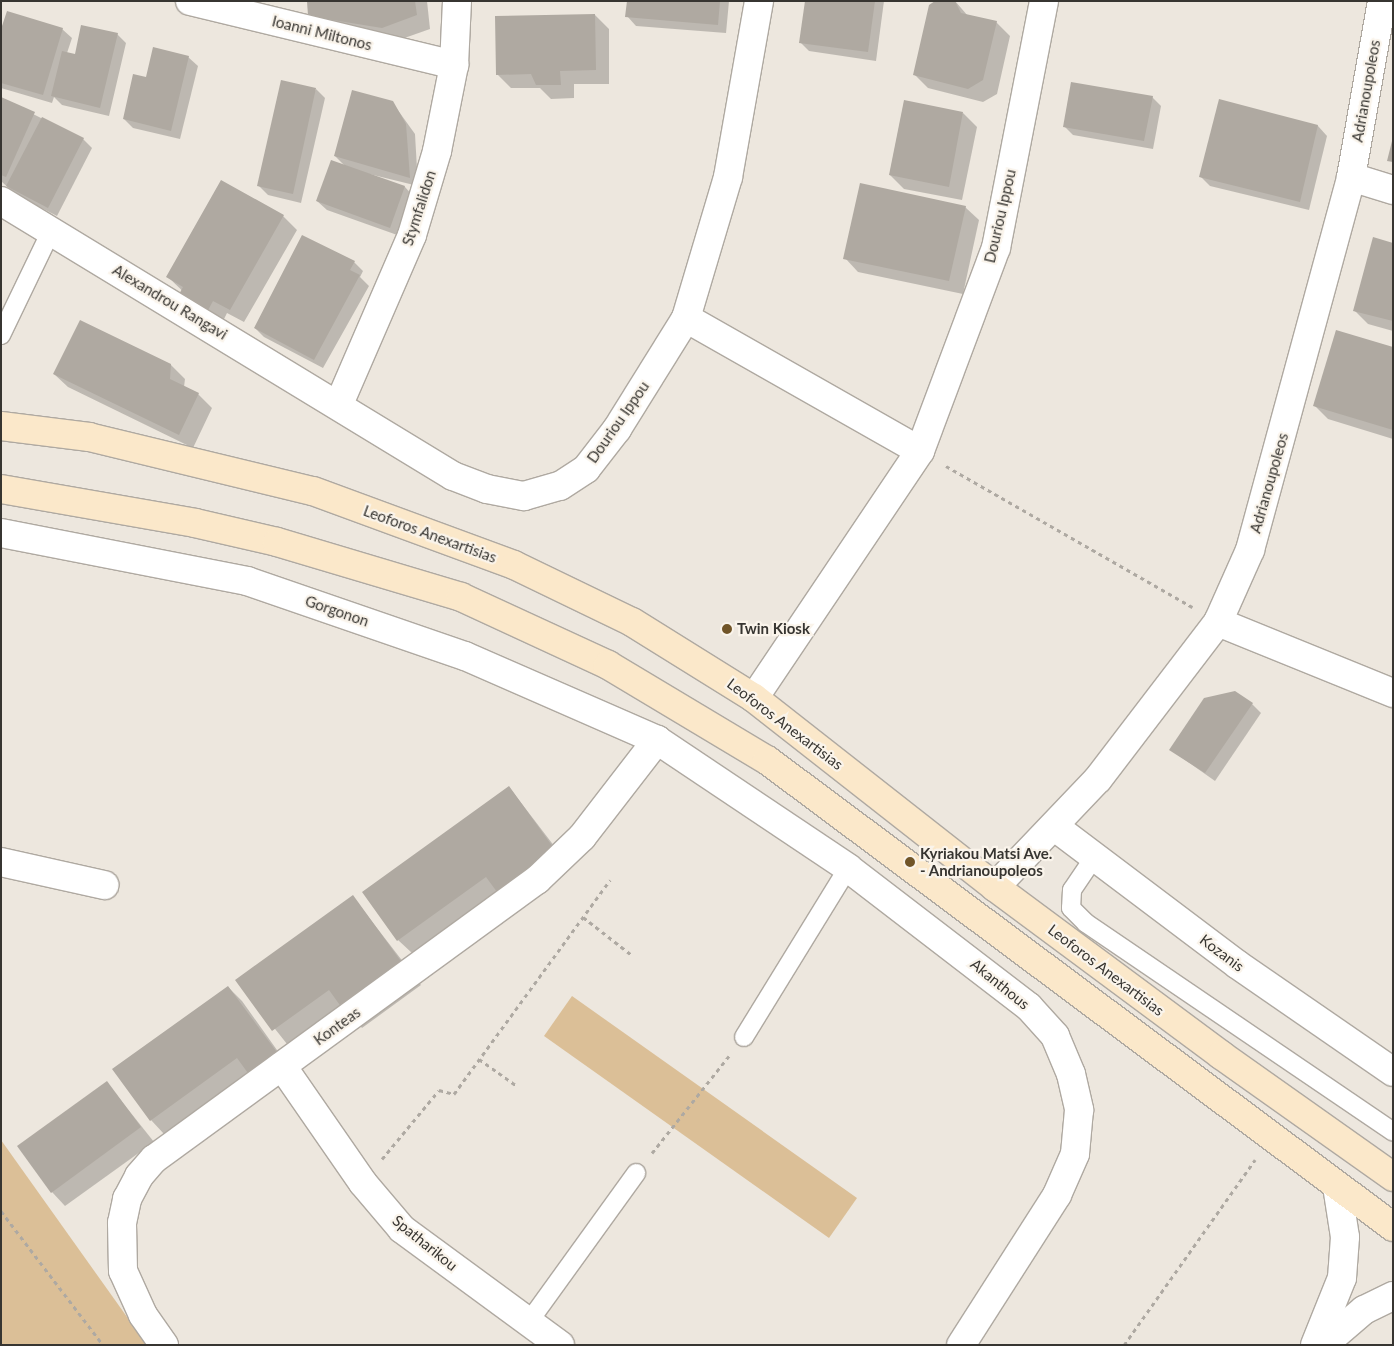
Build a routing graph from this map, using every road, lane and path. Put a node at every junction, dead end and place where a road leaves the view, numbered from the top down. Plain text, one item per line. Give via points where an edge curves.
1 (190, 1) edge
2 (456, 1) edge
3 (759, 1) edge
4 (1044, 1) edge
5 (1382, 1) edge
6 (454, 65) junction
7 (1351, 178) junction
8 (1393, 190) edge
9 (1, 201) edge
10 (51, 231) junction
11 (686, 318) junction
12 (1, 335) edge
13 (339, 404) junction
14 (1, 426) edge
15 (920, 451) junction
16 (1, 489) edge
17 (1, 533) edge
18 (1218, 622) junction
19 (1393, 693) edge
20 (754, 698) junction
21 (658, 740) junction
22 (1055, 827) junction
23 (1095, 856) junction
24 (1, 862) edge
25 (848, 868) junction
26 (610, 880) dead end
27 (104, 885) dead end
28 (994, 887) junction
29 (583, 917) junction
30 (632, 956) dead end
31 (744, 1037) joint
32 (479, 1059) junction
33 (282, 1066) junction
34 (1393, 1072) edge
35 (517, 1086) dead end
36 (1393, 1132) edge
37 (1271, 1137) junction
38 (636, 1173) joint
39 (1393, 1176) edge
40 (363, 1183) junction
41 (1337, 1186) junction
42 (1, 1211) edge
43 (1393, 1227) edge
44 (1393, 1296) edge
45 (528, 1323) junction
46 (103, 1345) edge
47 (164, 1345) edge
48 (560, 1345) edge
49 (961, 1345) edge
50 (1124, 1345) edge
51 (1315, 1345) edge
52 (1322, 1345) edge

1 - 6 street, Ioanni Miltonos
2 - 6 street, Stymfalidon
3 - 11 street, Douriou Ippou via 728,177
4 - 15 street, Douriou Ippou via 996,248
5 - 7 street, Adrianoupoleos
6 - 13 street, Stymfalidon via 437,152 412,235
7 - 8 street
7 - 18 street, Adrianoupoleos via 1250,550
9 - 10 street, Alexandrou Rangavi
10 - 12 lane
10 - 13 street, Alexandrou Rangavi
11 - 13 street, Douriou Ippou via 617,429 586,469 560,486 524,496 487,489 453,476
11 - 15 street
14 - 20 main road, Leoforos Anexartisias via 89,437 313,491 514,566 632,622
15 - 18 path
15 - 20 street, Douriou Ippou
16 - 37 main road via 195,523 277,542 461,597 608,665 767,760
17 - 21 street, Gorgonon via 247,580 465,656
18 - 19 street
18 - 22 street, Adrianoupoleos via 1098,779
20 - 28 main road, Leoforos Anexartisias
21 - 25 street, Akanthous
21 - 33 street, Konteas via 605,809 559,861
22 - 23 street, Kozanis
22 - 28 street, Adrianoupoleos
23 - 34 street, Kozanis via 1238,965
23 - 36 lane via 1072,890 1070,908 1086,923
24 - 27 street
25 - 31 lane
25 - 49 street, Akanthous via 1029,1007 1054,1036 1076,1092 1079,1131 1068,1176
26 - 29 path
28 - 39 main road, Leoforos Anexartisias via 1221,1055
29 - 30 path
29 - 32 path
31 - 38 path
32 - 35 path
32 - 40 path via 454,1094 440,1090
33 - 40 street, Spatharikou
33 - 47 street, Konteas via 154,1159 139,1176 127,1199 120,1247 124,1271 143,1315
37 - 41 main road
37 - 50 path
38 - 45 lane
40 - 45 street, Spatharikou via 402,1229
41 - 43 main road
41 - 51 street via 1345,1237 1342,1278
42 - 46 path
44 - 52 street via 1364,1310
45 - 48 street, Spatharikou

